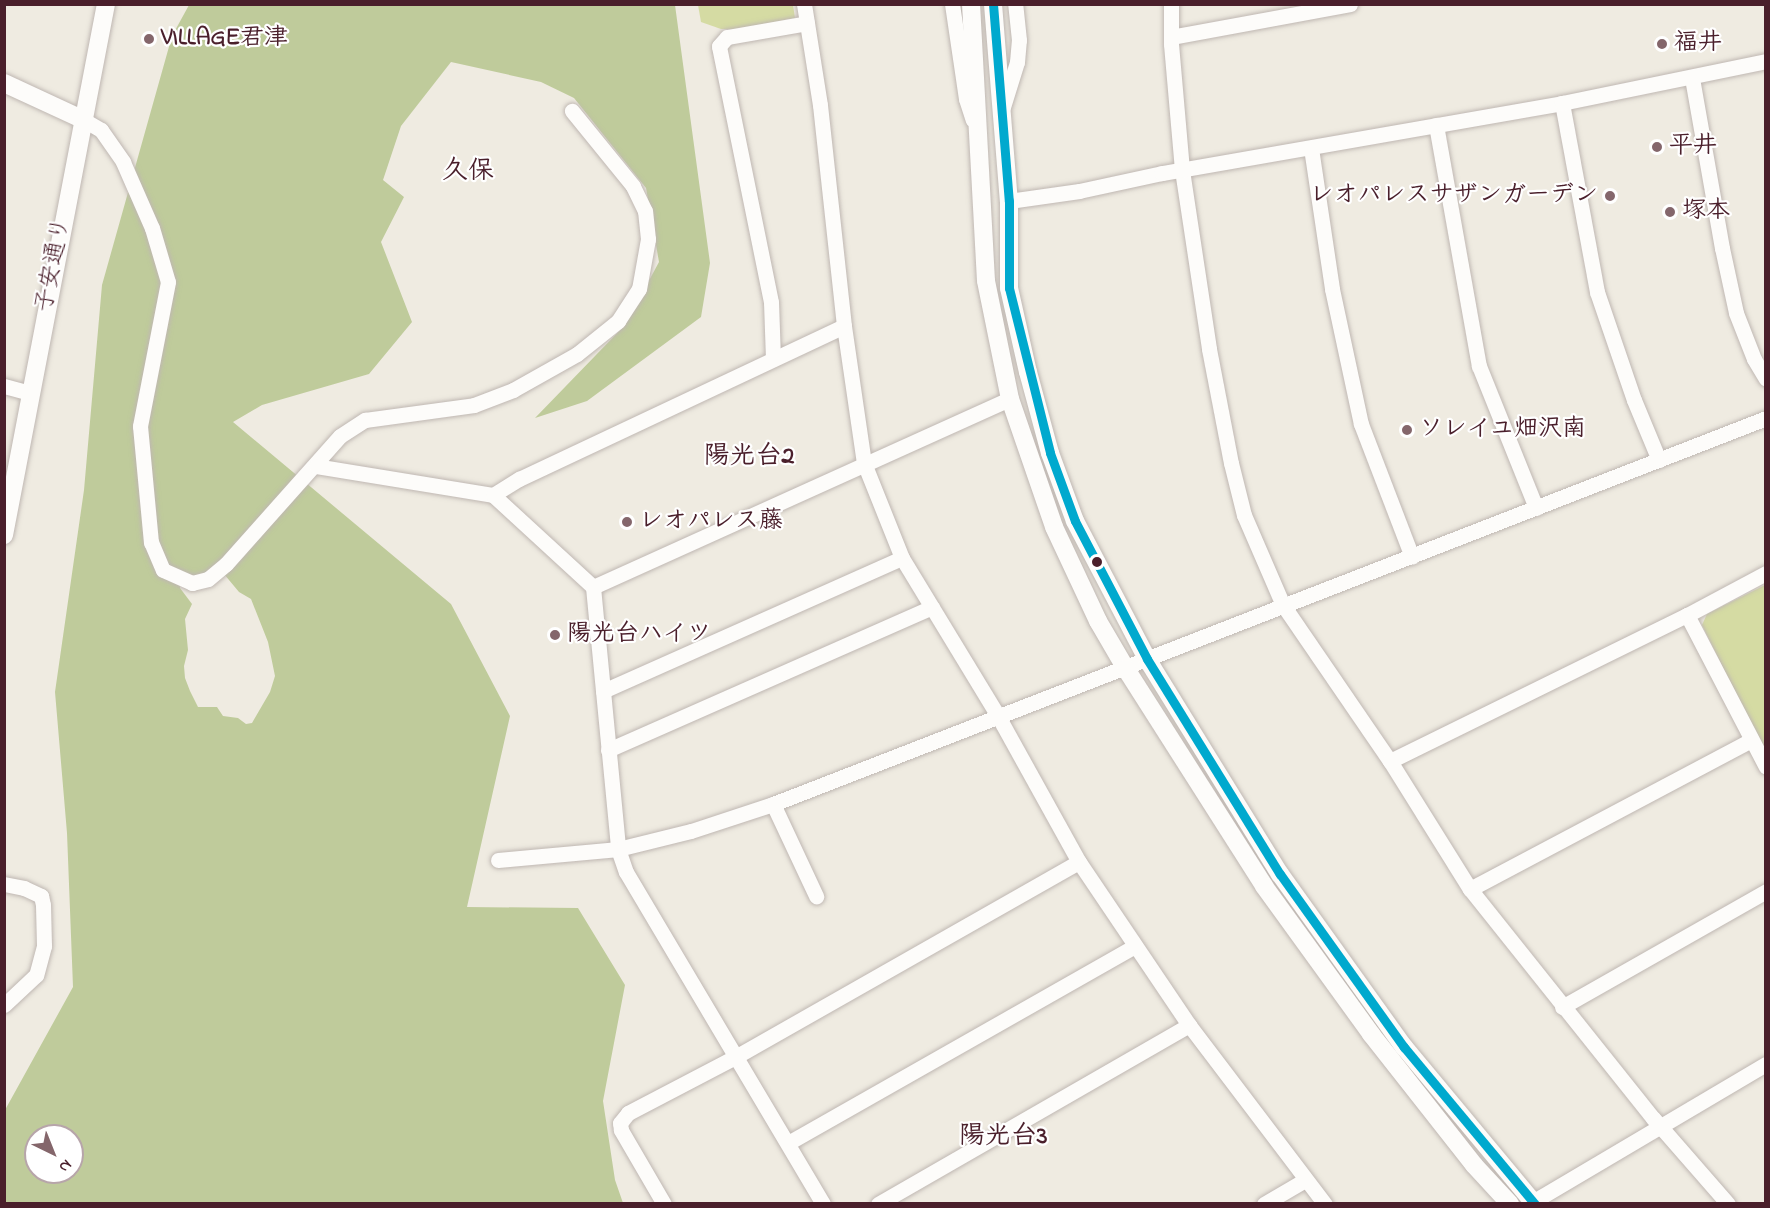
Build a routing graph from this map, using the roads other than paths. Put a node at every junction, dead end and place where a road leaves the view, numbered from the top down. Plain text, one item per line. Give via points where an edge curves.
1 (106, 4) edge
2 (804, 4) edge
3 (952, 4) edge
4 (971, 4) edge
5 (993, 4) edge
6 (1016, 4) edge
7 (1171, 4) edge
8 (1350, 4) edge
9 (807, 23) junction
10 (1171, 37) junction
11 (1766, 61) edge
12 (1692, 78) junction
13 (4, 83) edge
14 (1562, 103) junction
15 (572, 111) dead end
16 (1001, 114) junction
17 (82, 119) junction
18 (1436, 125) junction
19 (980, 140) junction
20 (1311, 147) junction
21 (1182, 170) junction
22 (1009, 201) junction
23 (844, 326) junction
24 (773, 359) junction
25 (1766, 379) edge
26 (4, 386) edge
27 (31, 393) junction
28 (1010, 399) junction
29 (1766, 418) edge
30 (1659, 460) junction
31 (864, 463) junction
32 (316, 465) junction
33 (494, 495) junction
34 (1536, 508) junction
35 (5, 531) edge
36 (1412, 557) junction
37 (902, 558) junction
38 (1766, 573) edge
39 (593, 587) junction
40 (1283, 605) junction
41 (932, 607) junction
42 (1687, 615) junction
43 (1148, 659) junction
44 (1126, 669) junction
45 (603, 691) junction
46 (998, 716) junction
47 (1751, 740) junction
48 (608, 750) junction
49 (1390, 761) junction
50 (1766, 767) edge
51 (773, 804) junction
52 (618, 849) junction
53 (498, 860) dead end
54 (1079, 862) junction
55 (4, 884) edge
56 (1470, 889) junction
57 (1766, 891) edge
58 (816, 896) dead end
59 (1135, 946) junction
60 (4, 1005) edge
61 (1562, 1007) junction
62 (1189, 1025) junction
63 (737, 1056) junction
64 (1766, 1064) edge
65 (1659, 1126) junction
66 (788, 1143) junction
67 (1305, 1180) junction
68 (664, 1203) edge
69 (823, 1203) edge
70 (878, 1203) edge
71 (1264, 1203) edge
72 (1325, 1203) edge
73 (1509, 1203) edge
74 (1532, 1203) edge
75 (1728, 1203) edge

1 - 17 street, 子安通り
2 - 9 street
3 - 19 street via 966,99
4 - 19 street
5 - 16 street
6 - 16 street via 1017,62
7 - 10 street
8 - 10 street
9 - 23 street
9 - 24 street via 727,37 719,46 771,302
10 - 21 street
11 - 12 street
12 - 14 street
12 - 25 street via 1736,313
13 - 17 street
14 - 18 street
14 - 30 street via 1597,292
15 - 32 street via 633,186 645,211 648,239 639,288 618,321 577,354 513,390 474,405 365,420 340,436
16 - 22 street
17 - 27 street, 子安通り
17 - 32 street via 101,129 123,162 153,228 168,282 140,426 151,542 163,570 192,583 208,579
18 - 20 street
18 - 34 street via 1479,366
19 - 28 street via 986,281
20 - 21 street
20 - 36 street via 1332,290 1361,424
21 - 22 street
21 - 40 street via 1231,463 1244,514
22 - 43 street via 1009,288 1050,453 1075,521
23 - 24 street
23 - 31 street
24 - 33 street via 519,479
26 - 27 street
27 - 35 street, 子安通り
28 - 31 street
28 - 44 street via 1054,527 1098,621
29 - 30 street
30 - 34 street
31 - 37 street
31 - 39 street
32 - 33 street
33 - 39 street
34 - 36 street
36 - 40 street
37 - 41 street
37 - 45 street
38 - 42 street
39 - 45 street
40 - 43 street
40 - 49 street
41 - 46 street
41 - 48 street
42 - 47 street
42 - 49 street
43 - 44 street
43 - 74 street via 1280,874 1320,931 1404,1047
44 - 46 street
44 - 73 street via 1318,964 1474,1165
45 - 48 street
46 - 51 street
46 - 54 street
47 - 50 street
47 - 56 street
48 - 52 street
49 - 56 street
51 - 52 street
51 - 58 street
52 - 53 street
52 - 63 street via 626,872
54 - 59 street
54 - 63 street
55 - 60 street via 41,896 44,946 36,975
56 - 61 street
57 - 61 street
59 - 62 street
59 - 66 street
61 - 65 street
62 - 67 street
62 - 70 street
63 - 66 street
63 - 68 street via 628,1113 620,1123
64 - 65 street
65 - 74 street
65 - 75 street
66 - 69 street
67 - 71 street
67 - 72 street

